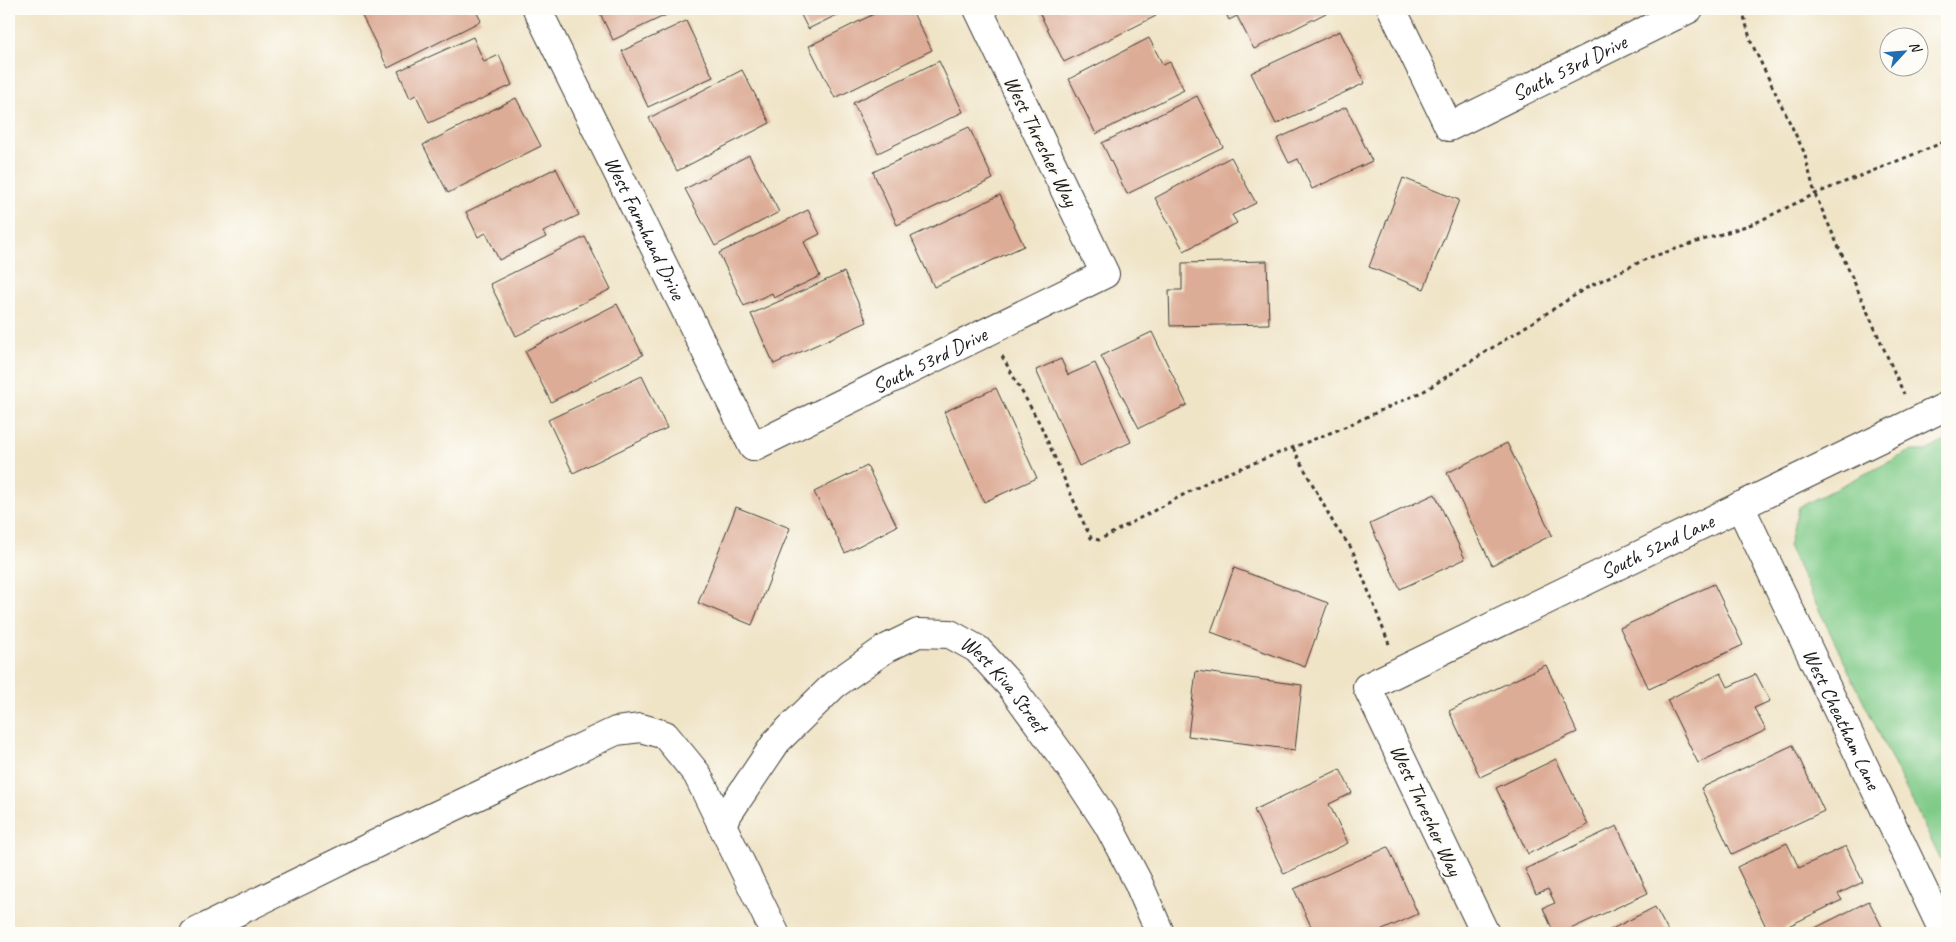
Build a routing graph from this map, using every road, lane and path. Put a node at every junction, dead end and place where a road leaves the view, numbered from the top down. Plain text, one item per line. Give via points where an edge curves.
1 (537, 9) edge
2 (978, 9) edge
3 (1392, 9) edge
4 (1689, 9) edge
5 (1742, 9) edge
6 (1947, 142) edge
7 (1815, 194) junction
8 (1105, 274) joint
9 (988, 331) junction
10 (1947, 406) edge
11 (1916, 421) junction
12 (753, 447) joint
13 (1293, 448) junction
14 (1740, 506) junction
15 (1400, 671) junction
16 (1367, 687) joint
17 (721, 824) junction
18 (194, 933) edge
19 (775, 933) edge
20 (1160, 933) edge
21 (1485, 933) edge
22 (1944, 933) edge

1 - 12 street, West Farmhand Drive
2 - 8 street, West Thresher Way
3 - 4 street, South 53rd Drive via 1449,127
5 - 7 path via 1751,42 1804,152
6 - 7 path
7 - 11 path
7 - 13 path via 1755,223 1648,258 1588,287 1424,391
8 - 9 street, South 53rd Drive
9 - 12 street, South 53rd Drive
9 - 13 path via 1040,424 1091,538 1099,540 1213,478
10 - 11 street, South 52nd Lane
11 - 14 street, South 52nd Lane
13 - 15 path via 1335,526 1352,549
14 - 15 street, South 52nd Lane
14 - 22 street, West Cheatham Lane
15 - 16 street, South 52nd Lane
16 - 21 street, West Thresher Way
17 - 18 street via 697,774 665,735 641,728 616,731
17 - 19 street
17 - 20 street, West Kiva Street via 777,742 834,686 885,649 918,633 950,634 976,649 1010,685 1072,770 1108,825

